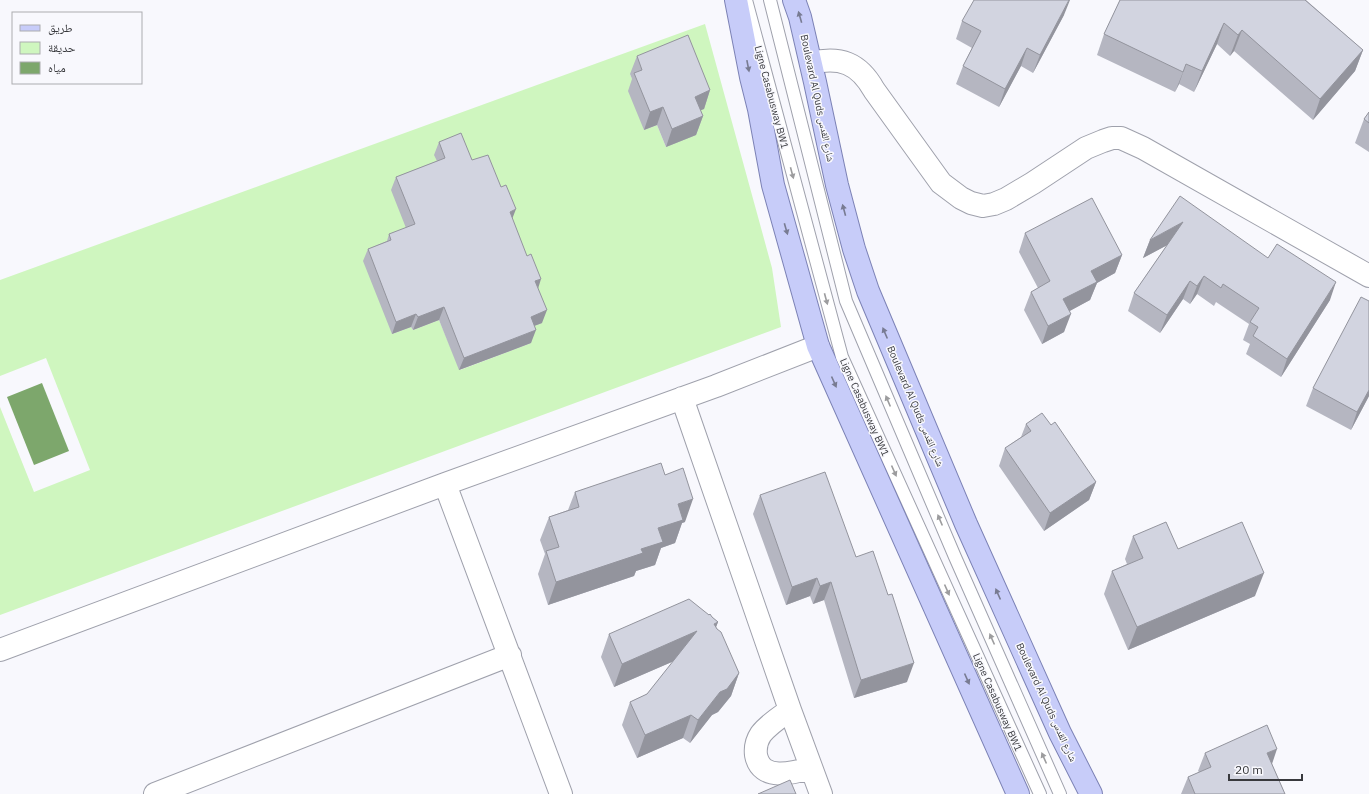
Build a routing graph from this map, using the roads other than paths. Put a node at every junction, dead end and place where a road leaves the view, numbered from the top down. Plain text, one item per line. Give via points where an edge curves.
1 (736, 0) edge
2 (746, 0) edge
3 (770, 0) edge
4 (794, 0) edge
5 (810, 63) junction
6 (1369, 276) edge
7 (818, 346) junction
8 (682, 398) junction
9 (445, 484) junction
10 (0, 650) edge
11 (510, 655) junction
12 (790, 710) junction
13 (811, 768) junction
14 (155, 794) edge
15 (561, 794) edge
16 (820, 794) edge
17 (1018, 794) edge
18 (1040, 794) edge
19 (1060, 794) edge
20 (1091, 794) edge

1 -> 7 main road via 774,185
2 -> 18 lane, Ligne Casabusway BW1 via 842,357
19 -> 3 lane, Ligne Casabusway BW1 via 846,301
5 -> 4 main road, Boulevard Al Quds شارع القدس
5 - 6 street via 836,60 848,63 859,70 868,79 941,184 971,203 983,206 1006,199 1086,148 1112,138 1121,138
20 -> 5 main road, Boulevard Al Quds شارع القدس via 1060,733 966,524 868,291 837,185
7 - 8 street
7 -> 17 main road
8 - 9 street
8 - 12 street
9 - 10 street
9 - 11 street
11 - 14 street
11 - 15 street
12 - 13 street
12 - 13 street via 760,735 755,748 757,760 763,768 774,773 789,774
13 - 16 street

